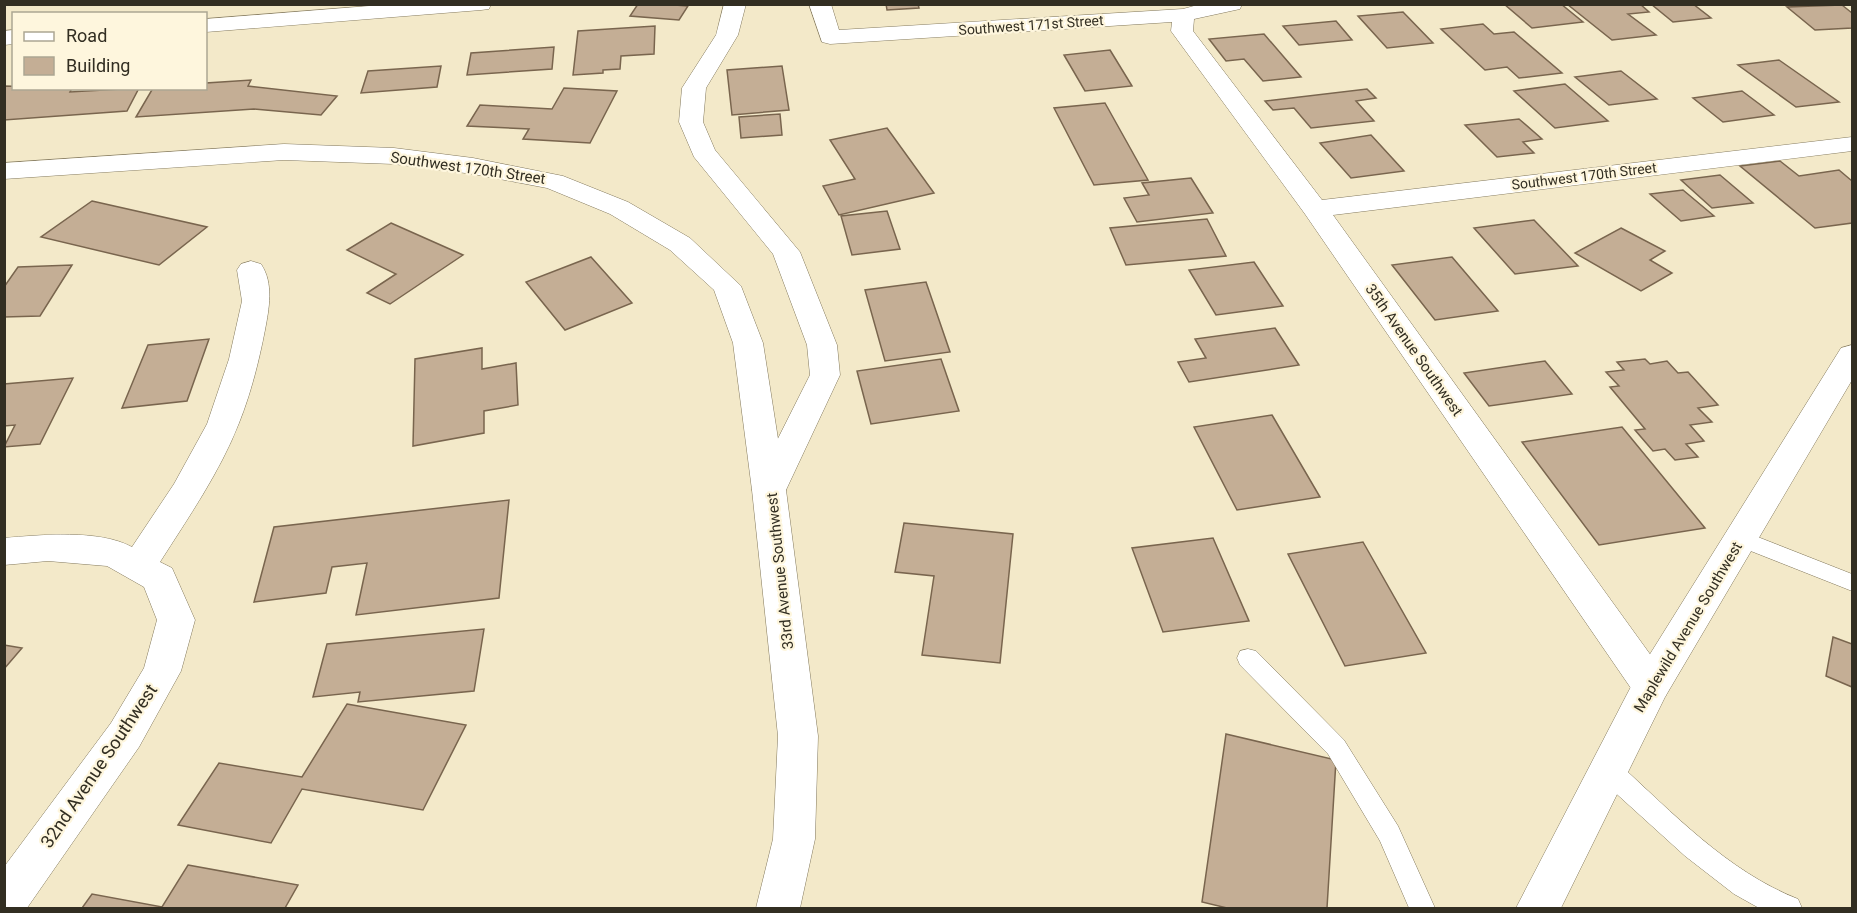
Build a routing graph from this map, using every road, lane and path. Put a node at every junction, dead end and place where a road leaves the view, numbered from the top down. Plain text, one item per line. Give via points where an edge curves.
1 (481, 4) edge
2 (735, 4) edge
3 (820, 4) edge
4 (1232, 4) edge
5 (1183, 15) junction
6 (207, 26) edge
7 (1852, 144) edge
8 (4, 171) edge
9 (1315, 209) junction
10 (251, 270) dead end
11 (1852, 355) edge
12 (769, 490) junction
13 (1740, 538) junction
14 (4, 552) edge
15 (138, 567) junction
16 (1852, 583) edge
17 (1248, 658) dead end
18 (1650, 686) junction
19 (1608, 770) junction
20 (4, 904) edge
21 (778, 909) edge
22 (1422, 909) edge
23 (1538, 909) edge
24 (1789, 909) edge

1 - 6 street
2 - 12 street, 33rd Avenue Southwest via 728,35 694,88 691,122 703,152 786,252 822,345 825,375
3 - 5 street, Southwest 171st Street via 830,37
4 - 5 street, Southwest 171st Street
5 - 9 street, 35th Avenue Southwest via 1182,31
7 - 9 street, Southwest 170th Street
8 - 12 street, Southwest 170th Street via 284,152 394,156 474,166 565,185 619,208 680,244 727,286 748,343
9 - 18 street, 35th Avenue Southwest
10 - 15 street via 256,301 244,359 223,424 187,491
11 - 13 street, Maplewild Avenue Southwest
12 - 21 street, 33rd Avenue Southwest via 798,736 794,839
13 - 16 lane
13 - 18 street, Maplewild Avenue Southwest
14 - 15 street via 48,548 113,553
15 - 20 street, 32nd Avenue Southwest via 159,578 176,620 162,671 125,735
17 - 22 lane via 1336,747 1389,834
18 - 19 street, Maplewild Avenue Southwest
19 - 23 street, Maplewild Avenue Southwest
19 - 24 lane via 1726,873 1772,904

